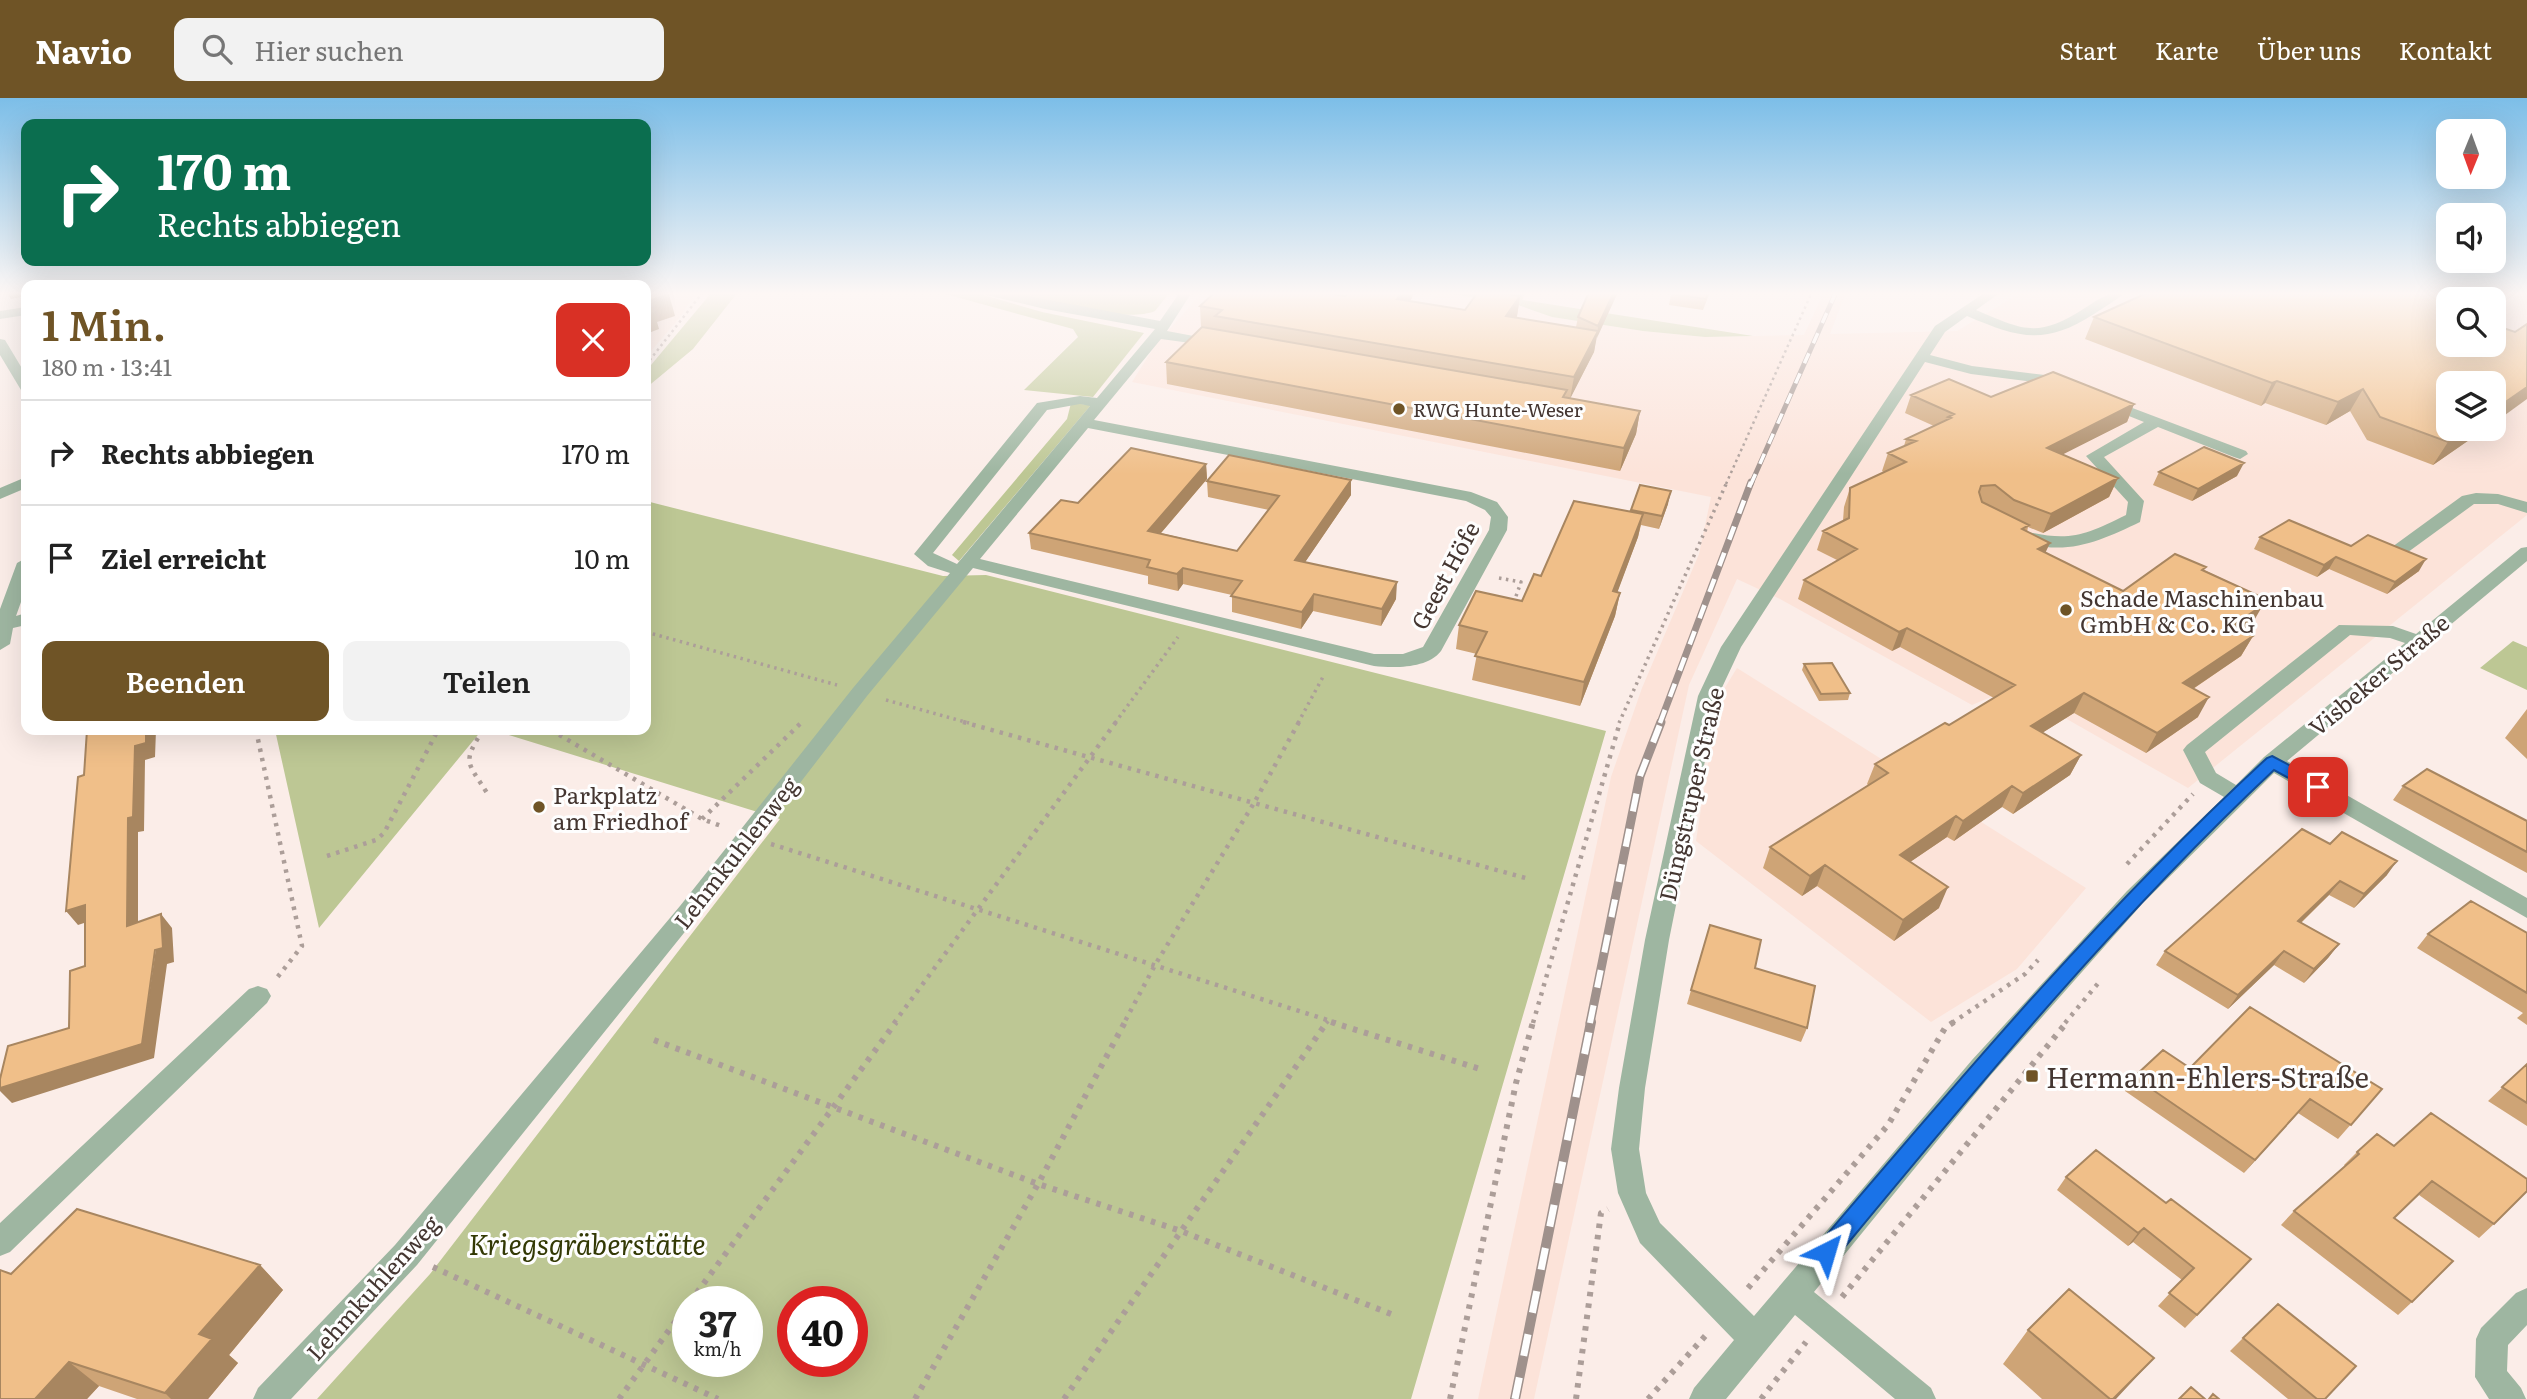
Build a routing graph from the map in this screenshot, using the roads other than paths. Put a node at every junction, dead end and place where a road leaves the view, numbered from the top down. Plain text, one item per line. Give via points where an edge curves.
1 (3, 353) edge
2 (1142, 353) edge
3 (1925, 353) edge
4 (1922, 357) junction
5 (21, 380) edge
6 (1101, 403) junction
7 (2156, 422) junction
8 (1084, 424) junction
9 (2240, 454) dead end
10 (21, 484) edge
11 (0, 494) edge
12 (2527, 508) edge
13 (2004, 529) edge
14 (2398, 551) edge
15 (2527, 552) edge
16 (966, 566) junction
17 (21, 577) edge
18 (21, 620) edge
19 (4, 624) junction
20 (2418, 641) junction
21 (0, 644) edge
22 (2272, 762) junction
23 (2237, 794) junction
24 (2527, 909) edge
25 (258, 996) road end
26 (0, 1242) edge
27 (1791, 1293) junction
28 (2527, 1303) edge
29 (1755, 1339) junction
30 (269, 1399) edge
31 (1705, 1399) edge
32 (1920, 1399) edge
33 (2510, 1399) edge

1 - 5 street
2 - 6 street, Lehmkuhlenweg
3 - 4 street, Düngstruper Straße
4 - 7 street via 1971,370 2045,379
4 - 29 street, Düngstruper Straße via 1731,647 1708,695 1657,940 1625,1149 1632,1194 1650,1233
6 - 8 street, Lehmkuhlenweg
6 - 16 street, Geest Höfe via 1080,400 1042,406 923,554 934,562
7 - 9 street
7 - 13 street via 2094,456 2136,500 2134,519 2081,543 2040,542
8 - 16 street, Lehmkuhlenweg
8 - 16 street, Geest Höfe via 1471,497 1491,506 1500,517 1498,530 1431,651 1417,659 1395,662
10 - 11 street
12 - 14 street via 2481,496 2468,500
15 - 20 street, Visbeker Straße
16 - 30 street, Lehmkuhlenweg via 406,1255
17 - 19 street
18 - 19 street
19 - 21 street
20 - 22 street, Visbeker Straße
20 - 23 street via 2393,632 2346,629 2194,750 2208,778
22 - 23 street, Visbeker Straße
22 - 24 street
23 - 27 street, Visbeker Straße via 2135,897 1990,1058
25 - 26 street
27 - 29 street, Visbeker Straße
27 - 32 street
28 - 33 street via 2492,1339 2491,1377
29 - 31 street, Visbeker Straße

